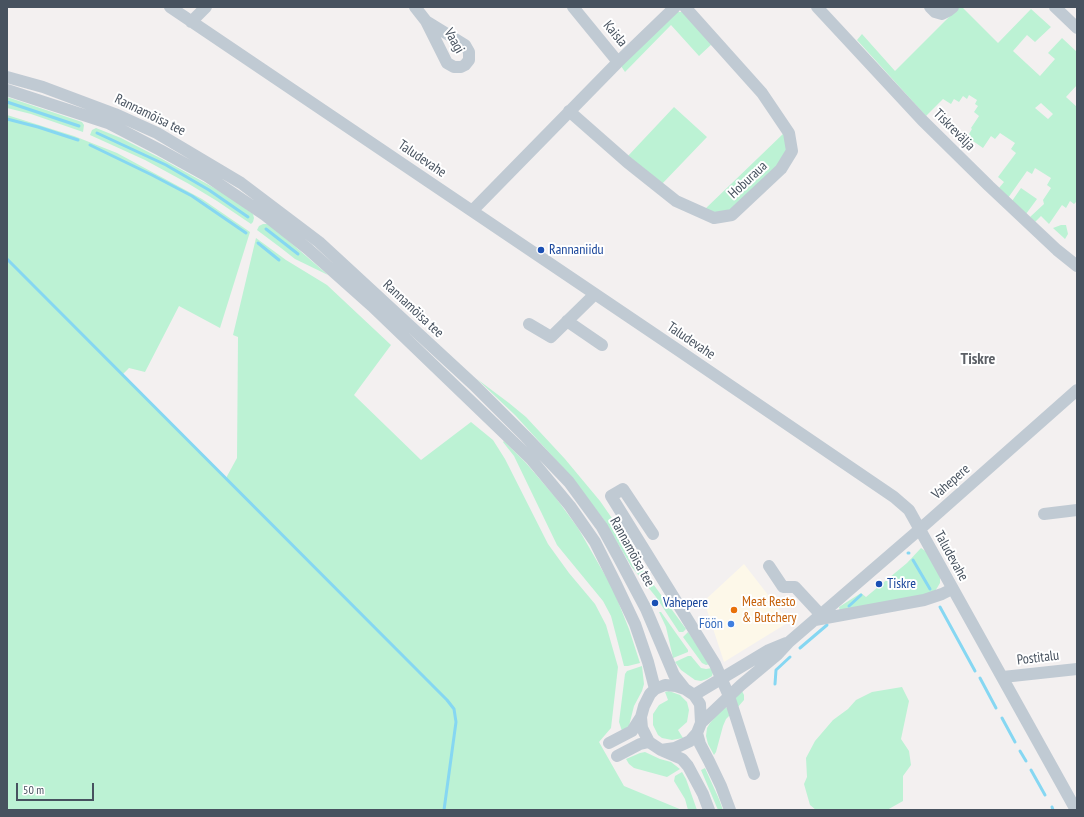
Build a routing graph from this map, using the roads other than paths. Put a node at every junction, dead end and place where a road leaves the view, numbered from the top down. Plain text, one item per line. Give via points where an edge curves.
1 (170, 7) edge
2 (206, 7) edge
3 (415, 7) edge
4 (573, 7) edge
5 (675, 7) edge
6 (686, 7) edge
7 (930, 7) edge
8 (953, 7) edge
9 (1055, 7) edge
10 (825, 10) edge
11 (426, 21) dead end
12 (191, 22) junction
13 (1077, 28) edge
14 (618, 62) junction
15 (7, 77) edge
16 (7, 90) edge
17 (569, 111) junction
18 (472, 211) junction
19 (1077, 266) edge
20 (595, 294) junction
21 (567, 321) junction
22 (529, 324) dead end
23 (602, 345) dead end
24 (1077, 390) edge
25 (1077, 510) edge
26 (1044, 514) dead end
27 (920, 529) junction
28 (653, 534) dead end
29 (769, 566) dead end
30 (952, 589) junction
31 (818, 618) junction
32 (788, 642) junction
33 (1077, 669) edge
34 (721, 678) junction
35 (1003, 678) junction
36 (655, 689) junction
37 (690, 692) junction
38 (729, 696) junction
39 (641, 717) junction
40 (699, 728) junction
41 (649, 742) junction
42 (609, 743) dead end
43 (661, 750) junction
44 (622, 753) dead end
45 (754, 774) dead end
46 (709, 810) edge
47 (730, 810) edge
48 (1076, 810) edge

1 - 12 street, Taludevahe
2 - 12 street
3 - 11 street, Vaagi
4 - 14 street, Kaisla
5 - 14 street
6 - 17 street, Hoburaua via 762,93 789,134 792,151 781,169 732,215 714,218 676,201
7 - 8 street via 942,14
9 - 13 street
10 - 19 street, Tiskrevälja via 922,120 989,186
12 - 18 street, Taludevahe
14 - 17 street
15 - 37 street, Rannamõisa tee via 43,87 157,133 241,183 319,242 474,385 569,482 602,527 646,609 674,675
16 - 36 street, Rannamõisa tee via 108,124 207,176 265,215 302,244 372,306 531,459 570,506 595,542 635,624
17 - 18 street
18 - 20 street, Taludevahe
20 - 21 street
20 - 27 street, Taludevahe via 894,497 909,510
21 - 22 street via 551,337
21 - 23 street
24 - 27 street, Vahepere
25 - 26 street
27 - 30 street, Taludevahe
27 - 31 street, Vahepere
28 - 34 street via 623,489 611,496 715,664
29 - 31 street via 783,587 795,587
30 - 31 street via 924,600
30 - 35 street, Taludevahe
31 - 32 street, Vahepere
32 - 34 street, Vahepere
32 - 38 street, Vahepere via 777,655
33 - 35 street, Postitalu
34 - 37 street, Vahepere
34 - 38 street
35 - 48 street, Taludevahe
36 - 37 street via 665,685 676,686
36 - 39 street via 650,694
37 - 40 street via 700,704
38 - 40 street, Vahepere
38 - 45 street
39 - 41 street via 642,728
39 - 42 street via 632,731
40 - 43 street via 683,746
40 - 47 street via 700,744
41 - 43 street
41 - 44 street
43 - 46 street via 682,759 688,766

